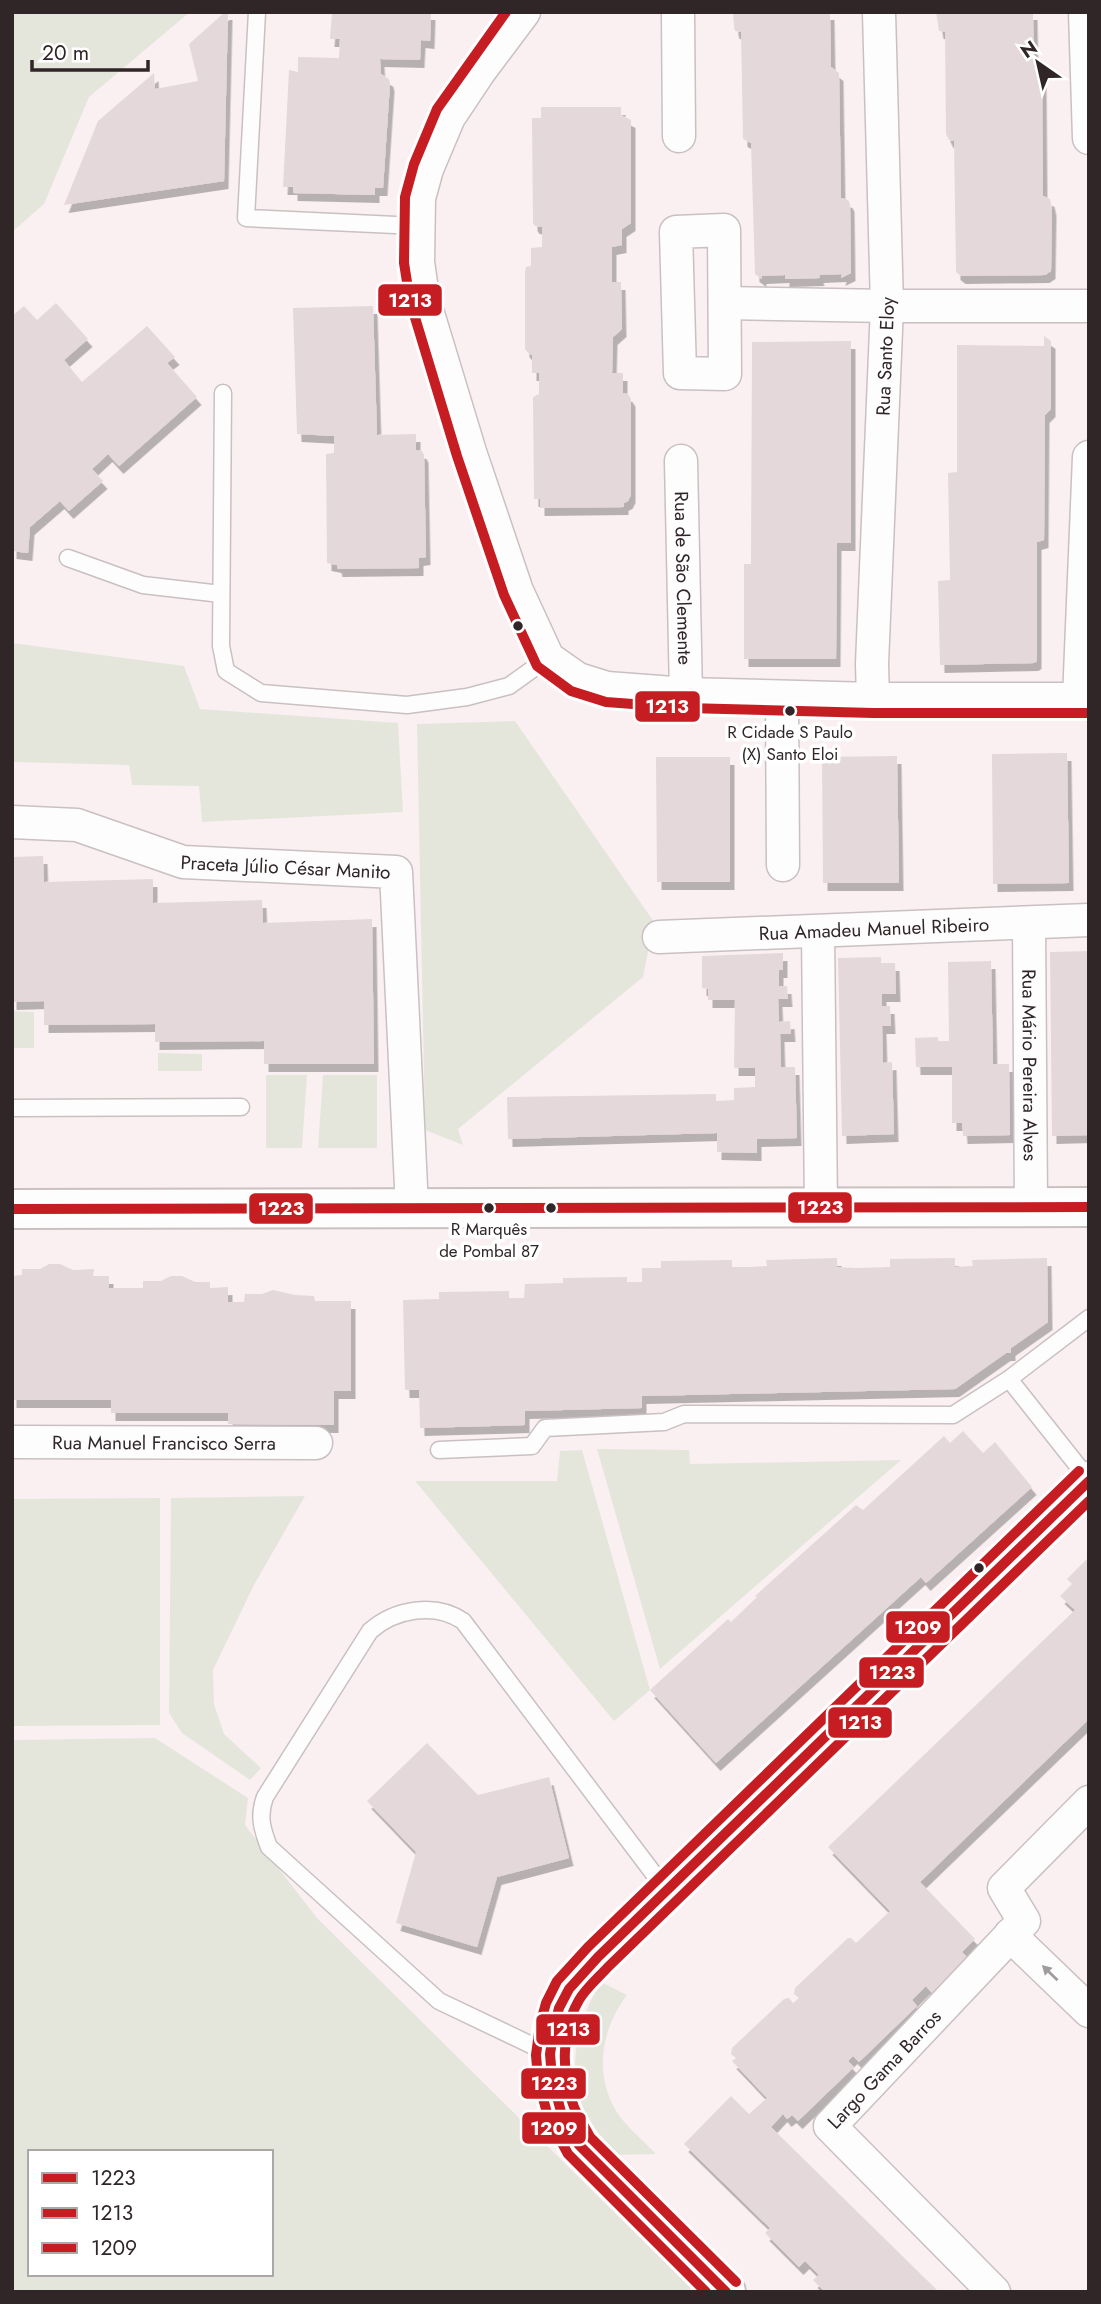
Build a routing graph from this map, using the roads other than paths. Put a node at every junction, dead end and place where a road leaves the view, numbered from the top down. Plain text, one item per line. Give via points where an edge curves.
1 (257, 12) edge
2 (524, 12) edge
3 (678, 12) edge
4 (879, 12) edge
5 (1085, 12) edge
6 (679, 136) dead end
7 (1089, 138) edge
8 (417, 226) junction
9 (725, 303) dead end
10 (887, 306) junction
11 (1089, 306) edge
12 (223, 393) dead end
13 (1089, 457) edge
14 (681, 461) dead end
15 (68, 558) dead end
16 (221, 594) junction
17 (548, 659) junction
18 (686, 695) junction
19 (782, 698) junction
20 (873, 699) junction
21 (1084, 699) edge
22 (12, 822) edge
23 (783, 865) dead end
24 (1089, 920) edge
25 (1029, 923) junction
26 (818, 932) junction
27 (659, 937) dead end
28 (241, 1107) dead end
29 (12, 1108) edge
30 (1031, 1207) junction
31 (1089, 1207) edge
32 (412, 1208) junction
33 (821, 1208) junction
34 (12, 1209) edge
35 (1089, 1318) edge
36 (1009, 1379) junction
37 (12, 1442) edge
38 (316, 1443) dead end
39 (439, 1450) dead end
40 (1089, 1480) edge
41 (1089, 1802) edge
42 (666, 1890) junction
43 (1010, 1935) junction
44 (1089, 2011) edge
45 (550, 2053) junction
46 (726, 2292) edge
47 (995, 2292) edge

1 - 8 lane via 246,218
2 - 8 street via 450,117 427,169
3 - 6 street
4 - 10 street, Rua Santo Eloy
5 - 7 street
8 - 17 street via 423,298 517,591
9 - 10 street
10 - 11 street
10 - 20 street, Rua Santo Eloy
12 - 16 lane
13 - 21 street
14 - 18 street, Rua de São Clemente
15 - 16 lane via 143,585
16 - 17 lane via 226,671 261,692 407,705 509,686
17 - 18 street via 578,679 607,688
18 - 19 street
19 - 20 street
19 - 23 street
20 - 21 street
22 - 32 street, Praceta Júlio César Manito via 77,825 183,862 396,872
24 - 25 street, Rua Amadeu Manuel Ribeiro
25 - 26 street, Rua Amadeu Manuel Ribeiro
25 - 30 street, Rua Mário Pereira Alves
26 - 27 street, Rua Amadeu Manuel Ribeiro
26 - 33 street
28 - 29 lane
30 - 31 street
30 - 33 street
32 - 33 street
32 - 34 street
35 - 36 lane
36 - 39 lane via 953,1415 684,1414 664,1422 545,1427 532,1446
36 - 40 lane
37 - 38 street, Rua Manuel Francisco Serra
40 - 42 street
41 - 43 street via 1004,1888 1024,1921
42 - 45 street via 569,1989 559,2008
42 - 45 lane via 463,1621 440,1610 415,1612 393,1616 370,1631 265,1797 261,1827 269,1847 439,2001
44 -> 43 street
43 - 47 street, Largo Gama Barros via 830,2126
45 - 46 street via 561,2112 579,2145

